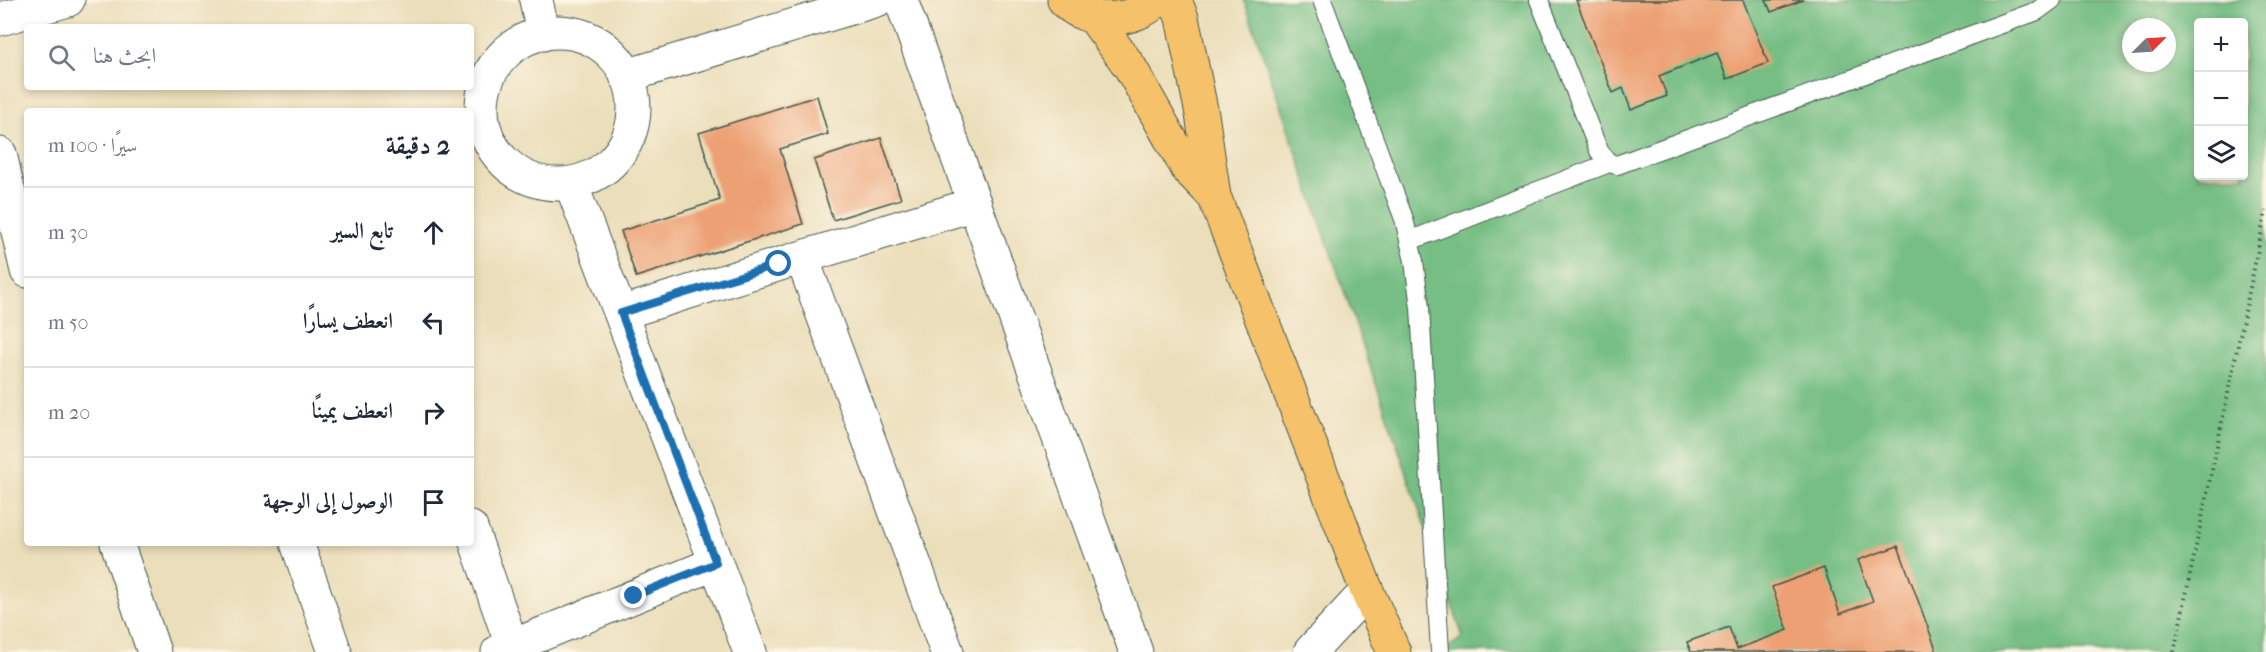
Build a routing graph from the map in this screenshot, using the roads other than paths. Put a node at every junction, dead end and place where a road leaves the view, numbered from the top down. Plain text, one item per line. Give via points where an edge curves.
1 (68, 0) edge
2 (536, 0) edge
3 (877, 0) edge
4 (901, 0) edge
5 (1064, 0) edge
6 (1157, 0) edge
7 (1175, 0) edge
8 (1322, 0) edge
9 (1539, 0) edge
10 (2052, 0) edge
11 (1094, 18) junction
12 (0, 19) edge
13 (543, 34) junction
14 (626, 76) junction
15 (477, 124) edge
16 (0, 154) edge
17 (1609, 163) junction
18 (571, 184) junction
19 (1214, 196) junction
20 (975, 204) junction
21 (1409, 241) junction
22 (19, 257) edge
23 (802, 258) junction
24 (621, 313) junction
25 (474, 539) edge
26 (118, 546) edge
27 (298, 546) edge
28 (716, 563) junction
29 (1367, 591) junction
30 (505, 649) edge
31 (154, 652) edge
32 (335, 652) edge
33 (750, 652) edge
34 (947, 652) edge
35 (1136, 652) edge
36 (1310, 652) edge
37 (1394, 652) edge
38 (1440, 652) edge

1 - 12 street
2 - 13 street
3 - 14 street
4 - 20 street
5 - 11 main road
6 - 11 main road via 1150,8 1124,18
7 - 19 main road via 1202,114
8 - 21 lane
9 - 17 lane via 1599,151
10 - 17 lane via 2037,11 1981,32 1617,165
11 - 19 main road via 1130,67 1187,168
13 - 14 street via 583,37 615,59
13 - 15 street via 508,50 495,65 486,83
14 - 18 street via 633,114 620,152 607,167
15 - 18 street via 500,158 515,171 532,180
16 - 22 street
17 - 21 lane
18 - 24 street
19 - 29 main road
20 - 23 street
20 - 35 street
21 - 38 lane via 1420,308
23 - 24 street
23 - 34 street
24 - 28 street
25 - 30 street
26 - 31 street
27 - 32 street
28 - 30 street
28 - 33 street
29 - 36 street
29 - 37 main road

